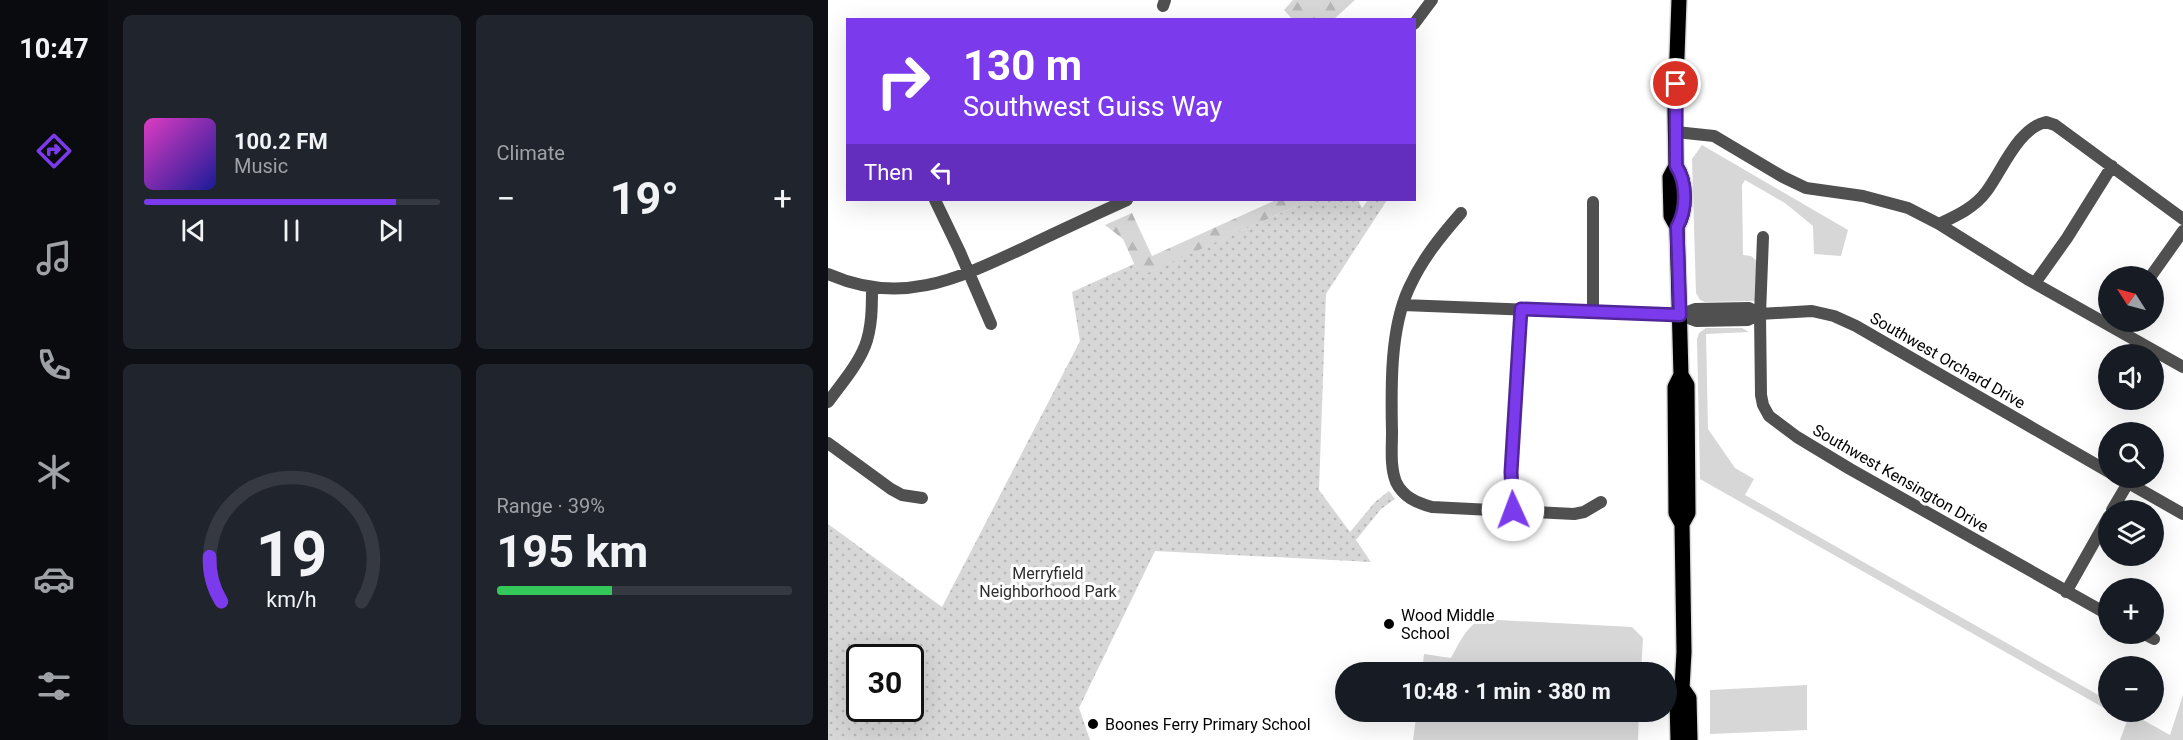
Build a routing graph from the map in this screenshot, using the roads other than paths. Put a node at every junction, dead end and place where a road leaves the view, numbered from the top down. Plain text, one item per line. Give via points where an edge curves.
1 (1431, 0) edge
2 (1679, 0) edge
3 (1416, 21) edge
4 (1676, 132) junction
5 (2112, 166) junction
6 (935, 201) edge
7 (1125, 201) edge
8 (1593, 202) dead end
9 (1461, 213) dead end
10 (2183, 219) edge
11 (1939, 224) junction
12 (2183, 231) edge
13 (1763, 237) dead end
14 (2158, 266) edge
15 (969, 273) junction
16 (828, 274) edge
17 (2035, 283) junction
18 (872, 288) junction
19 (1403, 305) junction
20 (1521, 309) junction
21 (1593, 313) junction
22 (1761, 314) junction
23 (1680, 315) junction
24 (2098, 315) edge
25 (991, 324) dead end
26 (2128, 332) edge
27 (2183, 367) edge
28 (828, 402) edge
29 (828, 443) edge
30 (2098, 466) edge
31 (2137, 488) edge
32 (922, 498) dead end
33 (1601, 502) dead end
34 (1513, 510) junction
35 (2183, 514) edge
36 (2098, 535) edge
37 (2066, 592) junction
38 (2098, 609) edge
39 (1682, 688) junction
40 (1678, 740) edge
41 (1690, 740) edge

1 - 3 street
2 - 4 main road
4 - 11 street via 1714,136 1806,188 1884,201
4 - 23 main road via 1676,166 1670,177 1671,216 1677,227
5 - 10 street
5 - 11 street via 2055,125 2037,124 2024,135 1985,193 1958,215
5 - 17 street
6 - 15 street
7 - 15 street
8 - 21 street
9 - 19 street via 1421,264
11 - 17 street
12 - 14 street
13 - 22 street, Southwest Kensington Drive
15 - 18 street via 933,285
15 - 25 street
16 - 18 street
17 - 24 street
18 - 28 street via 866,345
19 - 20 street, Southwest Orchard Drive
19 - 34 street via 1393,365 1392,413 1393,472 1400,489 1411,500 1432,507
20 - 21 street, Southwest Orchard Drive
20 - 34 street via 1511,472
21 - 23 street, Southwest Orchard Drive
22 - 23 street, Southwest Orchard Drive via 1749,308 1695,309
22 - 30 street, Southwest Orchard Drive via 1812,311 1834,316
22 - 37 street, Southwest Kensington Drive via 1761,395 1769,416 1850,469
23 - 39 main road via 1681,375 1687,385 1688,513 1682,524
26 - 27 street
29 - 32 street via 891,489
31 - 35 street
33 - 34 street via 1574,514
36 - 37 street
37 - 38 street, Southwest Kensington Drive
39 - 40 main road via 1677,699
39 - 41 main road via 1689,698

